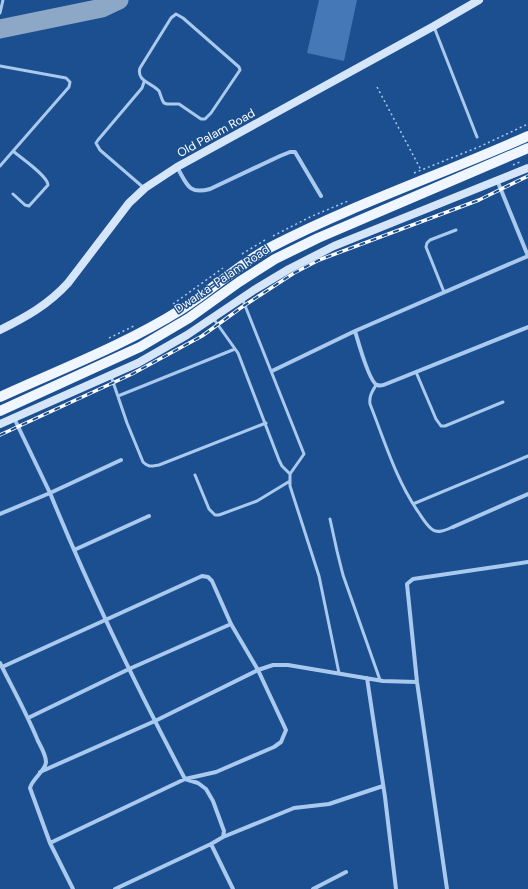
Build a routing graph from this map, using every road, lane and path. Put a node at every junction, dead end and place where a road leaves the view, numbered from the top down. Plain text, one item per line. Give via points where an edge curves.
1 (3, 0) edge
2 (477, 0) edge
3 (0, 13) edge
4 (434, 26) junction
5 (0, 66) edge
6 (144, 82) junction
7 (377, 88) dead end
8 (528, 136) edge
9 (477, 137) dead end
10 (528, 148) edge
11 (13, 151) junction
12 (0, 166) edge
13 (177, 167) junction
14 (528, 168) edge
15 (422, 170) dead end
16 (496, 180) junction
17 (145, 188) junction
18 (13, 194) dead end
19 (321, 196) dead end
20 (456, 230) dead end
21 (528, 256) edge
22 (444, 292) junction
23 (242, 298) junction
24 (213, 318) junction
25 (528, 327) edge
26 (0, 330) edge
27 (355, 332) junction
28 (235, 349) junction
29 (272, 371) junction
30 (416, 372) junction
31 (111, 376) junction
32 (376, 385) junction
33 (118, 396) junction
34 (0, 397) edge
35 (503, 402) dead end
36 (0, 411) edge
37 (14, 418) junction
38 (266, 423) junction
39 (0, 424) edge
40 (528, 456) edge
41 (121, 460) dead end
42 (290, 474) junction
43 (195, 475) dead end
44 (290, 481) junction
45 (50, 493) junction
46 (528, 494) edge
47 (413, 504) junction
48 (0, 514) edge
49 (149, 516) dead end
50 (330, 519) dead end
51 (453, 527) joint
52 (74, 550) junction
53 (528, 562) edge
54 (107, 620) junction
55 (231, 624) junction
56 (1, 665) edge
57 (129, 669) junction
58 (258, 670) junction
59 (339, 673) junction
60 (367, 678) junction
61 (380, 680) junction
62 (417, 682) junction
63 (28, 718) junction
64 (155, 721) junction
65 (40, 772) junction
66 (185, 779) junction
67 (384, 786) junction
68 (223, 837) junction
69 (50, 843) junction
70 (211, 844) junction
71 (346, 872) dead end
72 (73, 889) edge
73 (115, 889) edge
74 (233, 889) edge
75 (313, 889) edge
76 (396, 889) edge
77 (447, 889) edge

1 - 3 lane
2 - 4 street, Old Palam Road
4 - 9 lane
4 - 13 street, Old Palam Road
5 - 11 lane via 66,78 70,82 69,87
6 - 6 lane via 140,68 176,14 184,18 240,70 205,119 179,104 164,103 158,90
6 - 17 lane via 142,88 96,143 100,150
7 - 15 path
8 - 34 main road, Dwarka-Palam Road via 312,227 269,248 183,309 137,336
10 - 36 main road, Dwarka-Palam Road via 289,252 140,347
11 - 12 lane
11 - 18 lane via 48,182 29,206
13 - 17 street, Old Palam Road
13 - 19 street via 189,186 195,191 202,191 280,156 295,152
14 - 16 street
16 - 21 street
16 - 23 street via 334,246 289,269
17 - 26 street, Old Palam Road via 129,203 57,295 24,318
20 - 22 lane via 430,240 426,247
21 - 22 street
22 - 27 street
23 - 24 street
23 - 29 lane
24 - 28 lane
24 - 31 street via 188,335
25 - 30 street
27 - 29 street
27 - 32 street via 369,374
28 - 33 lane
28 - 38 lane
29 - 42 lane via 304,454
30 - 32 street via 386,384
30 - 35 lane via 436,420 442,426
31 - 33 lane
31 - 37 street
32 - 47 lane via 370,404 395,472
33 - 38 lane via 143,462 151,467
37 - 39 street
37 - 45 street
38 - 42 lane via 279,460
40 - 47 lane
41 - 45 street
42 - 44 lane
43 - 44 lane via 209,509 219,516 257,501
44 - 59 lane via 319,576
45 - 48 street
45 - 52 street
46 - 51 street
47 - 51 lane via 432,530 437,532
49 - 52 street
50 - 61 lane via 343,575
52 - 54 street
53 - 62 street via 413,579 408,582 406,587
54 - 55 street via 202,576 208,577 212,582
54 - 56 street
54 - 57 street
55 - 57 street
55 - 58 street
56 - 63 street
57 - 63 street
57 - 64 street
58 - 59 street via 273,665 288,665
58 - 64 street
58 - 66 street via 286,730 281,742 216,772
59 - 60 street
60 - 61 street
60 - 67 street
61 - 62 street
62 - 77 street
63 - 65 street via 46,762
64 - 65 street
64 - 66 street
65 - 69 street via 30,788
66 - 68 street via 206,789 224,831
66 - 69 street
67 - 68 street via 329,804 294,808
67 - 76 street
68 - 70 street
69 - 72 street
70 - 73 street
70 - 74 street
71 - 75 street

